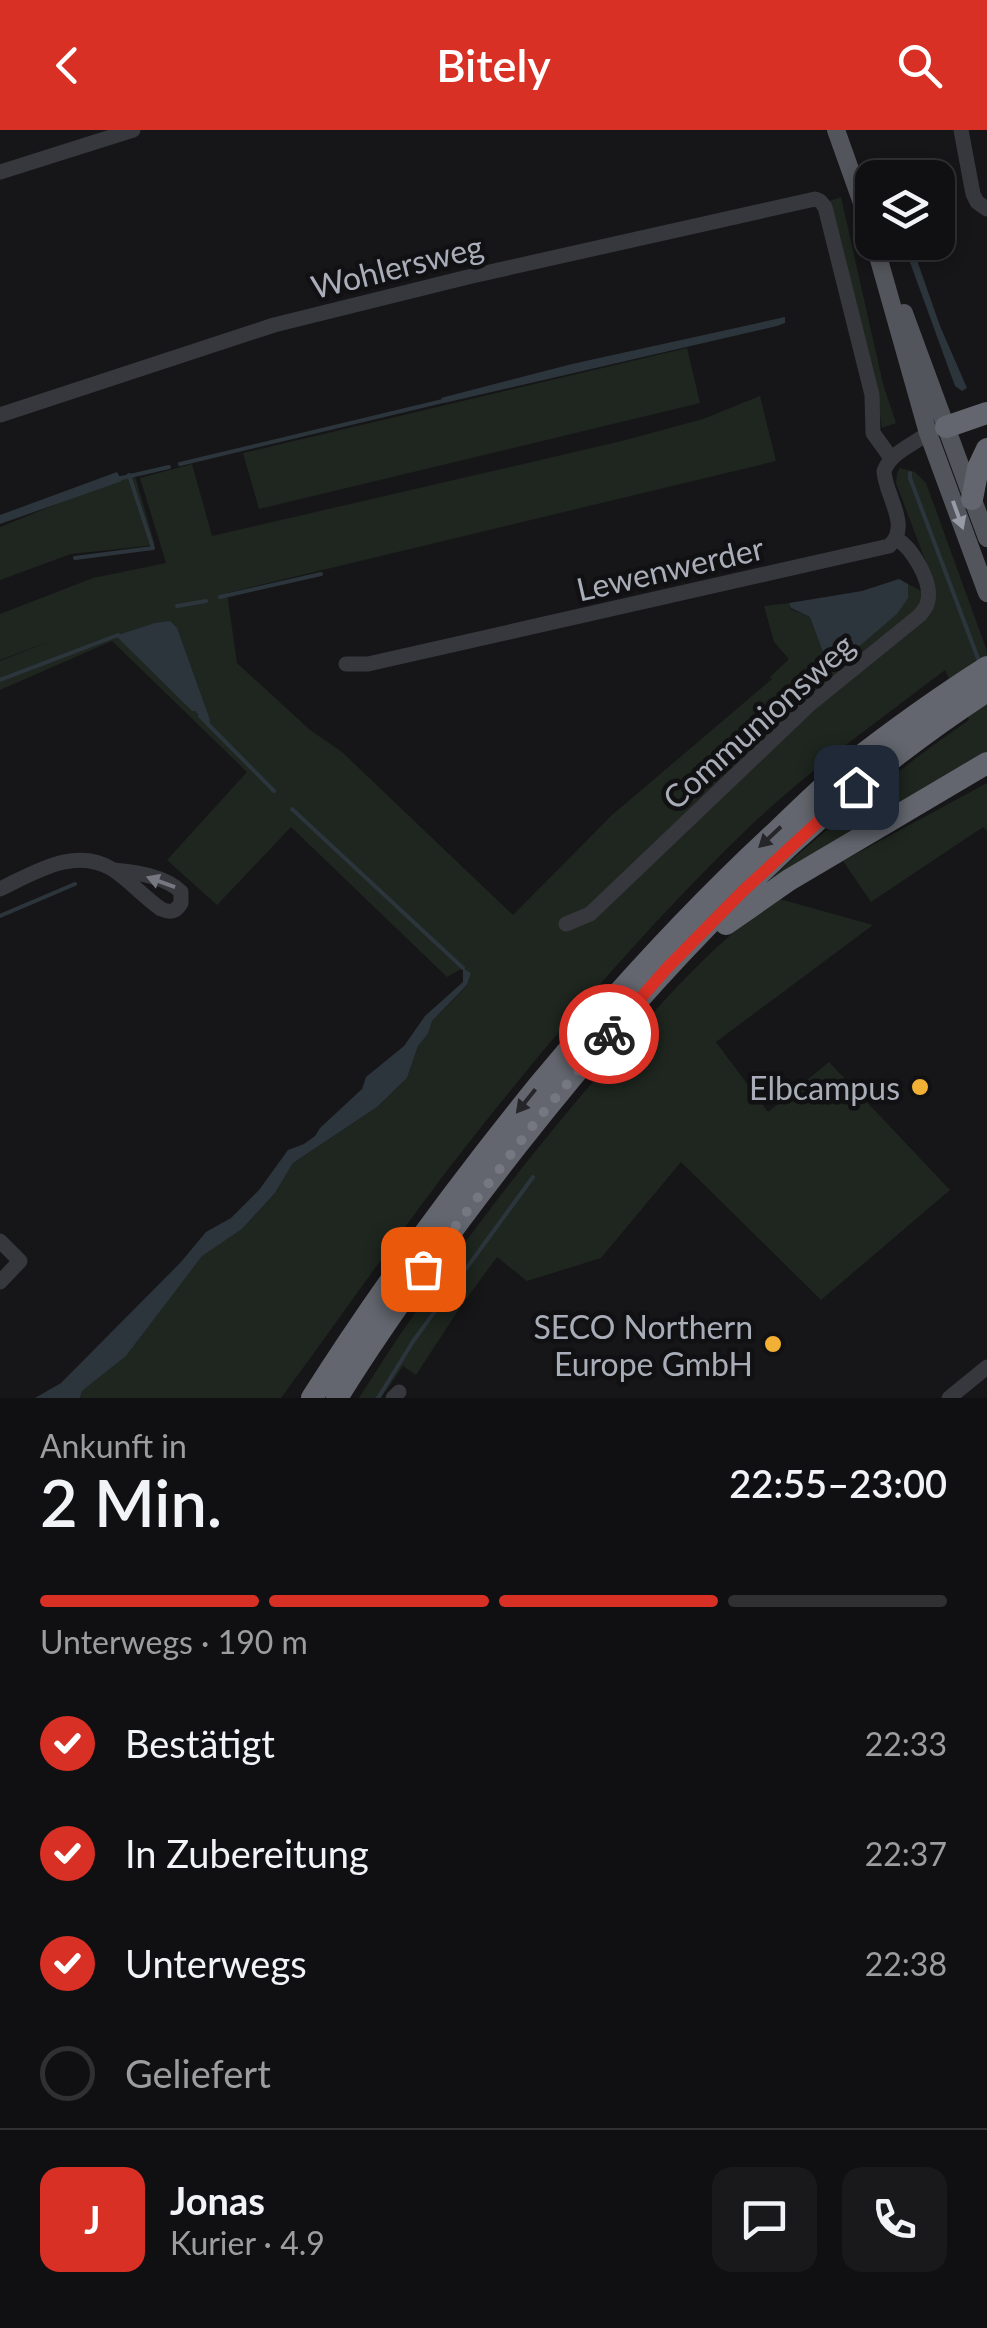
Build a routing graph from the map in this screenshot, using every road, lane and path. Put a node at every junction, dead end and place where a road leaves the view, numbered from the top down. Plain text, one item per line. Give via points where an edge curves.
1 (133, 130) edge
2 (836, 130) edge
3 (961, 130) edge
4 (0, 172) edge
5 (855, 183) edge
6 (987, 209) edge
7 (881, 260) edge
8 (987, 413) edge
9 (0, 415) edge
10 (987, 429) edge
11 (939, 437) junction
12 (987, 449) edge
13 (891, 458) junction
14 (972, 499) junction
15 (897, 538) junction
16 (987, 538) edge
17 (987, 593) edge
18 (346, 664) dead end
19 (987, 667) edge
20 (987, 692) edge
21 (959, 697) junction
22 (987, 763) edge
23 (114, 870) dead end
24 (0, 888) edge
25 (566, 924) dead end
26 (667, 968) junction
27 (0, 1241) edge
28 (0, 1282) edge
29 (368, 1311) junction
30 (987, 1367) edge
31 (296, 1398) edge
32 (312, 1398) edge
33 (337, 1398) edge
34 (949, 1398) edge

1 - 4 street
2 - 5 main road
3 - 6 street via 973,194
7 - 11 main road
8 - 11 highway
9 - 13 street, Wohlersweg via 274,324 815,198 825,206 854,322 872,395 873,433
10 - 11 highway
11 - 13 street
11 - 14 main road
11 -> 17 main road
12 - 14 highway
13 - 15 street via 884,476 900,527
14 - 16 main road
15 - 18 street, Lewenwerder via 853,556
15 - 25 street, Communionsweg via 926,583 928,600 920,616 809,706 590,914
19 - 21 highway
20 - 21 highway
21 - 26 highway
21 -> 29 highway via 842,771 651,955 520,1108
22 - 26 highway via 789,880
23 - 24 street via 68,860
26 - 33 highway via 481,1191
27 - 28 street via 20,1261
29 - 31 highway
29 - 32 highway
30 - 34 street

